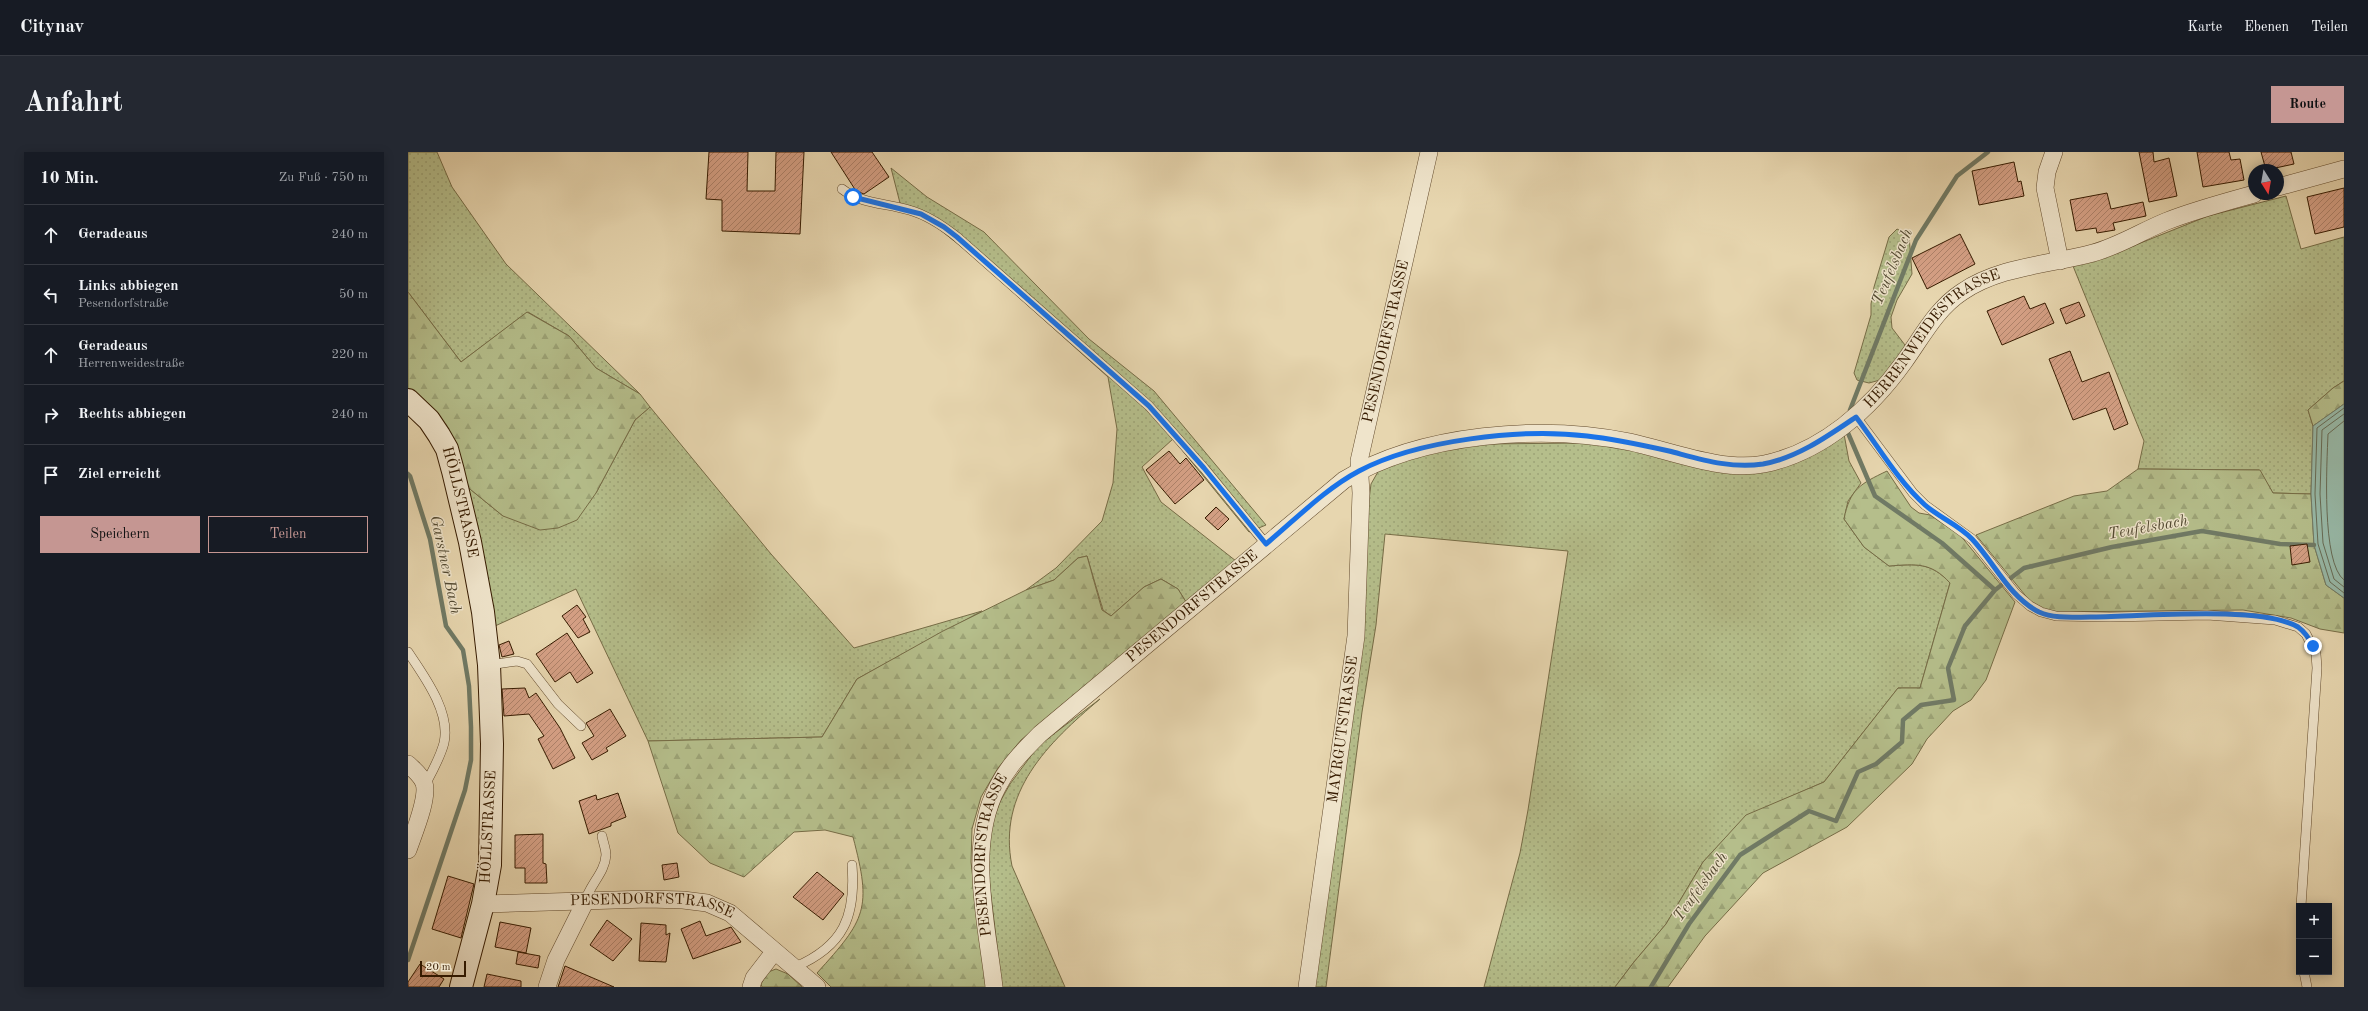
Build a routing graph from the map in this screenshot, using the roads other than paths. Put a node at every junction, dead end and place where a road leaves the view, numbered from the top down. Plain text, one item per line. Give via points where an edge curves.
1 (1429, 152) edge
2 (2054, 152) edge
3 (2344, 168) edge
4 (2284, 185) edge
5 (842, 189) dead end
6 (2248, 196) edge
7 (2060, 261) junction
8 (408, 400) edge
9 (1856, 417) junction
10 (1359, 471) junction
11 (1266, 544) junction
12 (408, 652) edge
13 (489, 665) junction
14 (581, 726) dead end
15 (408, 764) edge
16 (425, 786) junction
17 (602, 836) dead end
18 (408, 850) edge
19 (852, 865) dead end
20 (585, 902) junction
21 (2301, 903) edge
22 (483, 904) junction
23 (774, 952) junction
24 (795, 967) junction
25 (2305, 975) edge
26 (461, 987) edge
27 (547, 987) edge
28 (751, 987) edge
29 (817, 987) edge
30 (994, 987) edge
31 (1307, 987) edge
32 (2307, 987) edge

1 - 10 street, PESENDORFSTRASSE via 1360,452
2 - 7 street via 2045,188
3 - 4 street
5 - 11 lane via 859,200 921,214 957,237 1149,406
6 - 7 street, HERRENWEIDESTRASSE via 2169,220 2106,249
7 - 9 street, HERRENWEIDESTRASSE via 2001,274 1978,282 1960,293 1946,304 1885,387
8 - 13 street, HÖLLSTRASSE via 429,420 447,449 470,542 483,612
9 - 10 street, HERRENWEIDESTRASSE via 1802,450 1764,464 1722,464 1586,435 1545,434 1503,436 1425,448 1394,456
9 - 21 lane via 1913,493 1940,517 1972,539 2006,583 2030,606 2041,612 2056,616 2254,617 2288,623 2306,634 2316,654 2317,668
10 - 11 street, PESENDORFSTRASSE
10 - 31 street, MAYRGUTSTRASSE via 1356,636
11 - 30 street, PESENDORFSTRASSE via 1040,734 1019,756 998,786 989,805 981,852 982,886
12 - 16 lane via 436,699 445,728 440,757
13 - 14 lane via 517,661 527,664 558,704
13 - 22 street, HÖLLSTRASSE via 492,744 490,866
15 - 16 street via 417,772
16 - 18 street via 424,801
17 - 20 lane via 606,855 601,873 587,893
19 - 24 lane via 851,908 840,936 819,954
20 - 22 street, PESENDORFSTRASSE
20 - 23 street, PESENDORFSTRASSE via 648,899 707,903 730,913
20 - 27 street via 556,960
22 - 26 street, HÖLLSTRASSE
23 - 24 street, PESENDORFSTRASSE
23 - 28 street via 754,978
24 - 29 street, PESENDORFSTRASSE
25 - 32 lane

